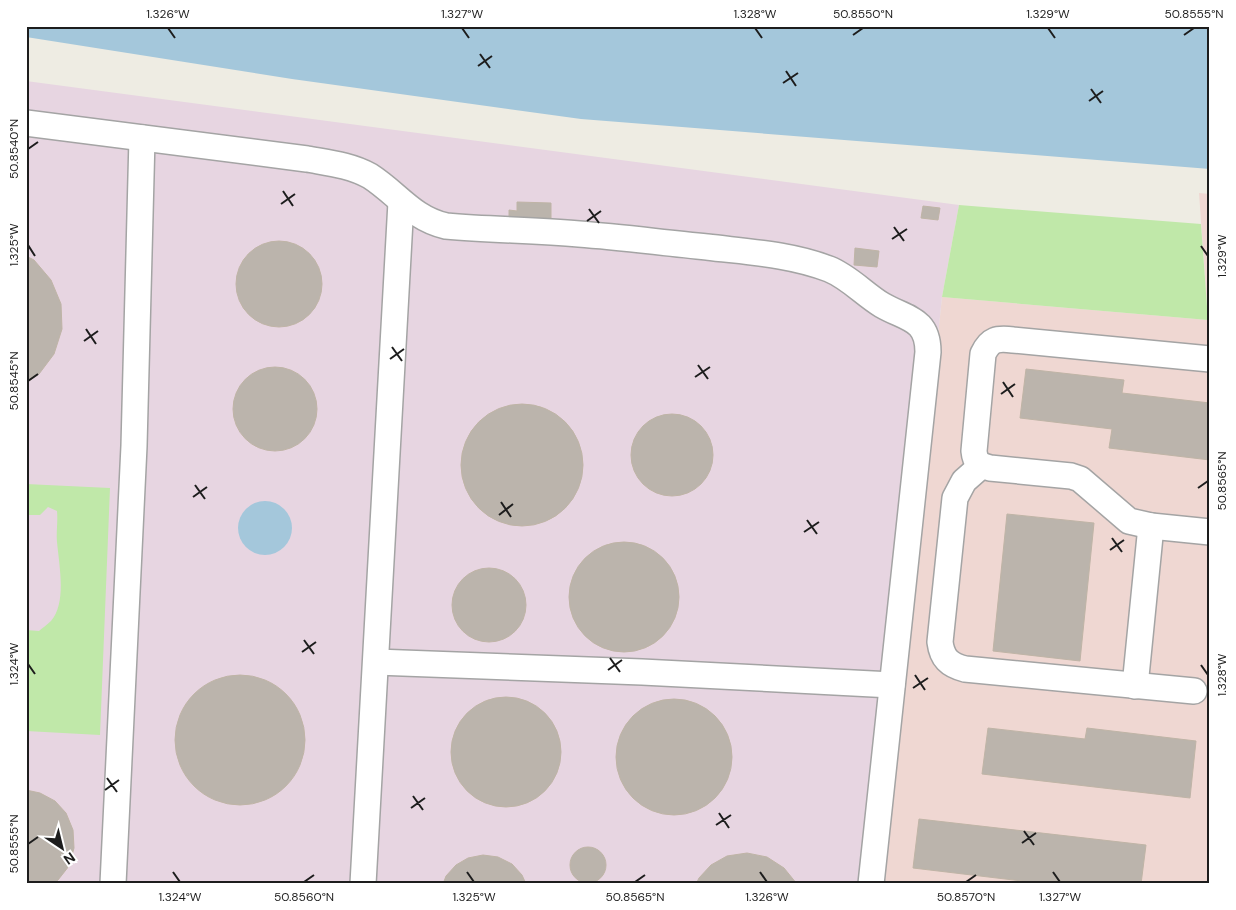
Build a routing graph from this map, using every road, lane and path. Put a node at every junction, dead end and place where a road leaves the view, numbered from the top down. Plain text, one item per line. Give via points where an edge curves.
1 (26, 123) edge
2 (142, 138) junction
3 (401, 202) junction
4 (1210, 359) edge
5 (981, 466) junction
6 (1151, 526) junction
7 (1210, 532) edge
8 (376, 662) junction
9 (892, 686) junction
10 (1135, 686) junction
11 (1194, 691) dead end
12 (113, 884) edge
13 (363, 884) edge
14 (871, 884) edge

1 - 2 street
2 - 3 street via 351,167 371,177
2 - 12 street via 134,446
3 - 8 street
3 - 9 street via 427,220 446,226 579,234 788,258 832,270 875,301 915,320 926,333 928,352
4 - 5 street via 995,340 987,345 982,362 974,451 975,460
5 - 6 street via 1080,479 1129,521
5 - 10 street via 964,481 955,498 940,642 947,662 965,669
6 - 7 street
6 - 10 street
8 - 9 street
8 - 13 street
9 - 14 street
10 - 11 street

